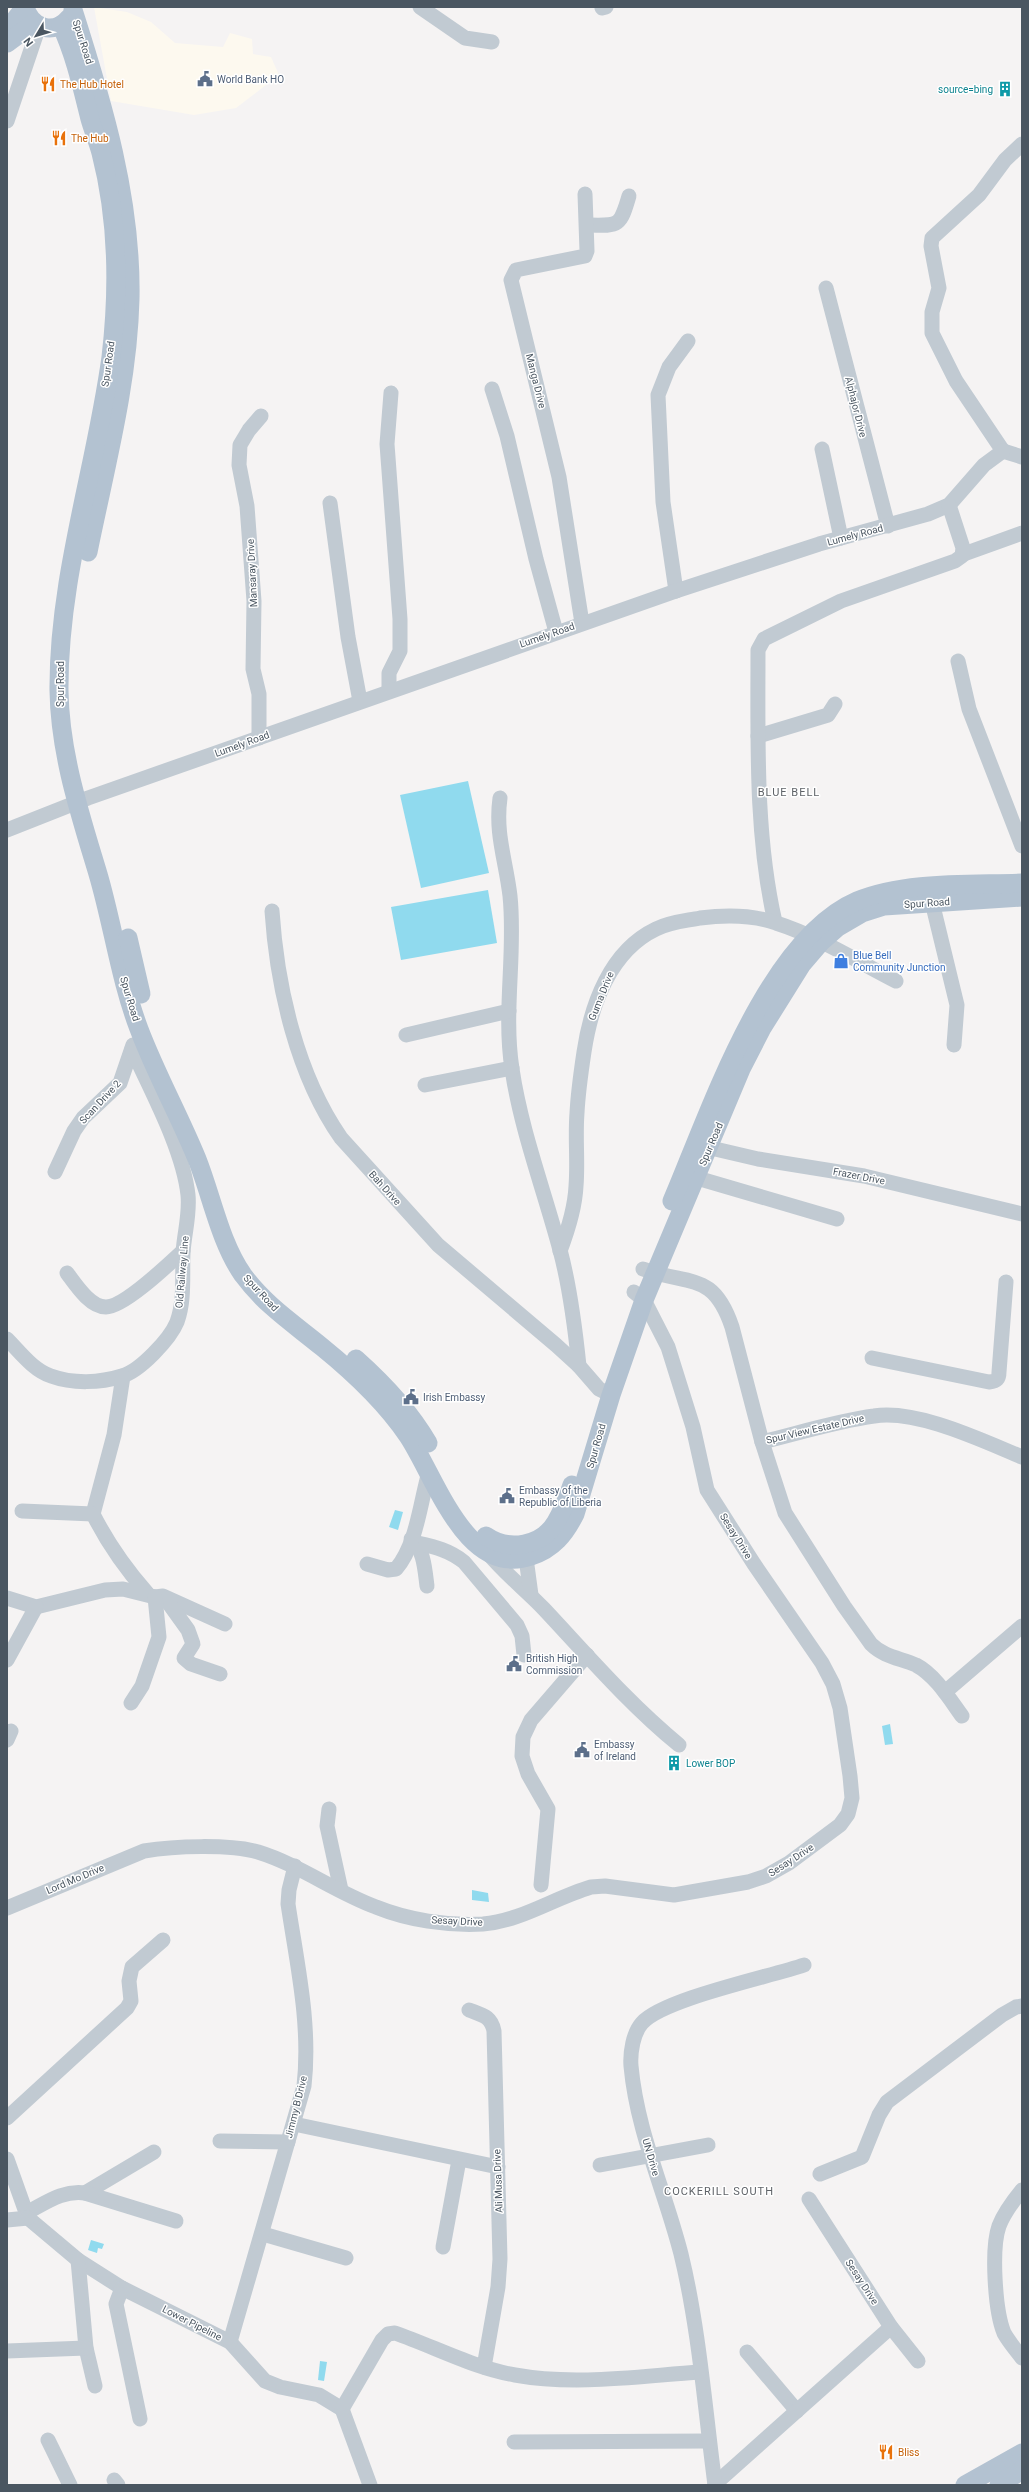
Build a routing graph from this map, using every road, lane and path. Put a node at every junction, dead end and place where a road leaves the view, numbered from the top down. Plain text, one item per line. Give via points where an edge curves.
1 (420, 7) edge
2 (73, 9) edge
3 (31, 16) edge
4 (61, 25) junction
5 (7, 30) edge
6 (492, 42) dead end
7 (7, 43) edge
8 (7, 121) edge
9 (1022, 144) edge
10 (107, 148) junction
11 (585, 194) dead end
12 (629, 196) dead end
13 (587, 225) junction
14 (826, 288) dead end
15 (688, 342) dead end
16 (492, 389) dead end
17 (391, 394) dead end
18 (261, 416) dead end
19 (822, 449) dead end
20 (1003, 451) junction
21 (1022, 457) edge
22 (330, 503) dead end
23 (949, 505) junction
24 (888, 526) junction
25 (1022, 533) edge
26 (841, 538) junction
27 (964, 554) junction
28 (676, 590) junction
29 (582, 623) junction
30 (556, 632) junction
31 (958, 662) dead end
32 (389, 691) junction
33 (360, 701) junction
34 (835, 704) dead end
35 (758, 736) junction
36 (259, 738) junction
37 (500, 798) dead end
38 (82, 800) junction
39 (7, 830) edge
40 (1022, 846) edge
41 (1022, 883) edge
42 (1022, 897) edge
43 (932, 902) junction
44 (272, 911) dead end
45 (775, 922) junction
46 (814, 940) junction
47 (896, 981) dead end
48 (509, 1011) junction
49 (138, 1028) junction
50 (406, 1035) dead end
51 (954, 1045) dead end
52 (132, 1049) junction
53 (512, 1068) junction
54 (425, 1085) dead end
55 (701, 1146) junction
56 (55, 1172) dead end
57 (697, 1178) junction
58 (681, 1195) junction
59 (1022, 1214) edge
60 (837, 1219) dead end
61 (183, 1251) junction
62 (560, 1251) junction
63 (649, 1271) junction
64 (68, 1273) dead end
65 (1006, 1282) dead end
66 (639, 1296) junction
67 (272, 1298) junction
68 (7, 1339) edge
69 (872, 1358) dead end
70 (579, 1366) junction
71 (123, 1376) junction
72 (605, 1392) junction
73 (591, 1440) junction
74 (762, 1442) junction
75 (1022, 1458) edge
76 (429, 1472) junction
77 (22, 1511) dead end
78 (94, 1514) junction
79 (414, 1541) junction
80 (488, 1553) junction
81 (526, 1558) junction
82 (367, 1564) dead end
83 (427, 1586) dead end
84 (155, 1595) junction
85 (531, 1595) junction
86 (7, 1598) edge
87 (36, 1607) junction
88 (224, 1624) dead end
89 (1022, 1626) edge
90 (587, 1655) junction
91 (524, 1656) dead end
92 (7, 1660) edge
93 (220, 1674) dead end
94 (945, 1692) junction
95 (131, 1703) dead end
96 (962, 1716) dead end
97 (679, 1745) dead end
98 (329, 1809) dead end
99 (144, 1851) joint
100 (295, 1866) junction
101 (540, 1886) dead end
102 (341, 1890) junction
103 (7, 1908) edge
104 (164, 1940) dead end
105 (804, 1966) dead end
106 (1022, 2006) edge
107 (469, 2010) dead end
108 (7, 2118) edge
109 (294, 2124) junction
110 (220, 2141) dead end
111 (288, 2142) junction
112 (708, 2145) dead end
113 (154, 2152) dead end
114 (649, 2156) junction
115 (7, 2159) edge
116 (459, 2160) junction
117 (600, 2165) dead end
118 (498, 2167) junction
119 (820, 2174) dead end
120 (1022, 2190) edge
121 (85, 2193) junction
122 (809, 2200) dead end
123 (27, 2216) junction
124 (7, 2220) edge
125 (176, 2221) dead end
126 (263, 2234) junction
127 (443, 2247) dead end
128 (346, 2258) dead end
129 (78, 2260) junction
130 (122, 2288) junction
131 (891, 2327) junction
132 (230, 2342) junction
133 (86, 2348) junction
134 (7, 2351) edge
135 (747, 2352) dead end
136 (1022, 2358) edge
137 (918, 2361) dead end
138 (484, 2367) junction
139 (700, 2372) junction
140 (95, 2386) dead end
141 (342, 2409) junction
142 (797, 2411) junction
143 (140, 2418) dead end
144 (48, 2440) dead end
145 (708, 2441) junction
146 (514, 2442) dead end
147 (1022, 2453) edge
148 (1022, 2470) edge
149 (70, 2485) edge
150 (370, 2485) edge
151 (715, 2485) edge
152 (965, 2485) edge
153 (999, 2485) edge

1 - 6 street via 464,38
2 - 4 main road via 70,17
2 - 10 main road, Spur Road
3 - 4 main road via 49,28
3 - 5 main road
3 - 7 main road
3 - 8 street
4 - 10 main road, Spur Road
9 - 20 street via 1005,160 979,195 932,238 931,246 939,288 932,312 932,333 953,375
10 - 38 main road, Spur Road via 126,223 130,298 126,356 118,403 78,570 70,692
11 - 13 street, Manga Drive
12 - 13 street via 623,219 615,224
13 - 29 street, Manga Drive via 585,256 516,270 511,280 558,470
14 - 24 street, Alphajor Drive
15 - 28 street via 669,367 658,395 664,502
16 - 30 street via 507,436
17 - 32 street via 387,444 394,518 400,643 398,656 389,673
18 - 36 street, Mansaray Drive via 240,445 239,465 247,506 254,601 253,669 259,694
19 - 26 street
20 - 21 street
20 - 23 street, Lumely Road via 984,465
22 - 33 street via 348,637
23 - 24 street, Lumely Road
23 - 27 street
24 - 26 street, Lumely Road
25 - 27 street
26 - 28 street, Lumely Road
27 - 35 street via 955,561 840,601 764,638 758,650
28 - 29 street, Lumely Road
29 - 30 street, Lumely Road
30 - 32 street, Lumely Road
31 - 40 street via 969,709
32 - 33 street, Lumely Road
33 - 36 street, Lumely Road
34 - 35 street via 828,715
35 - 45 street via 767,878
36 - 38 street, Lumely Road
37 - 48 street via 498,832 510,896
38 - 39 street, Lumely Road
38 - 49 main road, Spur Road
38 - 67 main road, Spur Road via 152,1028 206,1154 243,1252
41 - 46 main road, Spur Road via 927,887 882,894 857,902 829,917
42 - 43 main road, Spur Road
43 - 46 main road, Spur Road via 884,906 862,913
43 - 51 street via 957,1005
44 - 70 street, Bah Drive via 278,970 306,1076 327,1119 375,1177 438,1245
45 - 46 street, Guma Drive
45 - 62 street, Guma Drive via 755,918 711,917 672,923 638,940 616,962 597,1001 584,1051 577,1113 576,1187 570,1222
46 - 47 street, Guma Drive
46 - 55 main road, Spur Road via 768,992
48 - 50 street
48 - 53 street
49 - 52 street, Scan Drive 2
49 - 67 main road, Spur Road via 189,1140 227,1244 240,1270
52 - 56 street, Scan Drive 2 via 120,1084 83,1118 74,1131
52 - 61 street, Old Railway Line via 170,1134 182,1170 188,1195
53 - 54 street
53 - 62 street via 535,1165
55 - 57 main road, Spur Road
55 - 58 main road, Spur Road
55 - 59 street, Frazer Drive via 758,1159 864,1176
57 - 58 main road, Spur Road
57 - 60 street
58 - 63 main road, Spur Road
61 - 64 street via 136,1291 106,1307 94,1303
61 - 71 street, Old Railway Line via 181,1300 176,1322 162,1345
62 - 70 street via 570,1296
63 - 66 main road, Spur Road
63 - 74 street, Spur View Estate Drive via 700,1284 714,1292 726,1309
65 - 69 street via 999,1378 995,1381 989,1382
66 - 72 main road, Spur Road
66 - 102 street, Sesay Drive via 668,1347 681,1382 707,1490 822,1663 833,1684 840,1708 850,1776 852,1798 848,1814 840,1825 789,1863 766,1876 748,1882 674,1895 605,1886 591,1887 507,1920 482,1924 412,1918 375,1907
67 - 73 main road, Spur Road via 383,1383 422,1433 471,1520 482,1534 493,1542 518,1545 546,1534 556,1523 564,1507
67 - 76 main road, Spur Road via 387,1408
68 - 71 street, Old Railway Line via 30,1363 49,1376 69,1381 93,1382
70 - 72 street, Bah Drive
71 - 78 street via 114,1435
72 - 73 main road, Spur Road
73 - 81 main road, Spur Road via 575,1514 568,1529 558,1541 544,1551
74 - 75 street, Spur View Estate Drive via 875,1415 904,1417 935,1424
74 - 94 street via 776,1491 795,1532 871,1644 878,1651 922,1669
76 - 79 street
76 - 80 main road, Spur Road via 466,1534
77 - 78 street
78 - 84 street via 108,1544 121,1563
79 - 82 street via 396,1569 388,1570
79 - 83 street via 425,1571
79 - 91 street via 442,1549 464,1562 517,1625 522,1636
80 - 81 main road, Spur Road via 510,1559
80 - 85 street via 511,1579
81 - 85 street
84 - 87 street via 105,1590
84 - 88 street
84 - 93 street via 188,1630 193,1644 184,1658 190,1664
84 - 95 street via 159,1637 142,1686
85 - 90 street
86 - 87 street
87 - 92 street
89 - 94 street
90 - 97 street via 644,1717
90 - 101 street via 532,1720 523,1737 522,1756 528,1774 548,1810
94 - 96 street
98 - 102 street via 327,1826
99 - 100 street, Sesay Drive via 164,1848 236,1849 257,1852
99 - 103 street, Lord Mo Drive
100 - 102 street, Sesay Drive
100 - 109 street, Jimmy B Drive via 288,1904 305,2017 308,2055 304,2086
104 - 108 street via 132,1967 129,1981 131,2002 127,2008
105 - 114 street, UN Drive via 681,2002 658,2012 642,2023 634,2039 631,2064
106 - 119 street via 1002,2015 887,2102 862,2157
107 - 118 street, Ali Musa Drive via 487,2016 494,2031
109 - 111 street, Jimmy B Drive
109 - 116 street
110 - 111 street
111 - 126 street, Jimmy B Drive
112 - 114 street
113 - 121 street
114 - 117 street
114 - 139 street, UN Drive via 681,2254
115 - 123 street
116 - 118 street
116 - 127 street
118 - 138 street, Ali Musa Drive via 499,2266
120 - 136 street via 1010,2205 999,2226 994,2246 1004,2333
121 - 123 street via 72,2191 63,2194
121 - 125 street
122 - 131 street, Sesay Drive
123 - 124 street
123 - 129 street, Lower Pipeline
126 - 128 street
126 - 132 street, Jimmy B Drive
129 - 130 street, Lower Pipeline
129 - 133 street
130 - 132 street, Lower Pipeline
130 - 143 street via 116,2304
131 - 137 street, Sesay Drive
131 - 142 street
132 - 141 street, Lower Pipeline via 265,2380 280,2387 319,2395
133 - 134 street
133 - 140 street
135 - 142 street
138 - 139 street via 544,2379
138 - 141 street via 395,2333 388,2334
139 - 145 street, UN Drive
141 - 150 street
142 - 151 street
144 - 149 street
145 - 146 street
145 - 151 street, UN Drive
147 - 152 main road
148 - 153 main road

